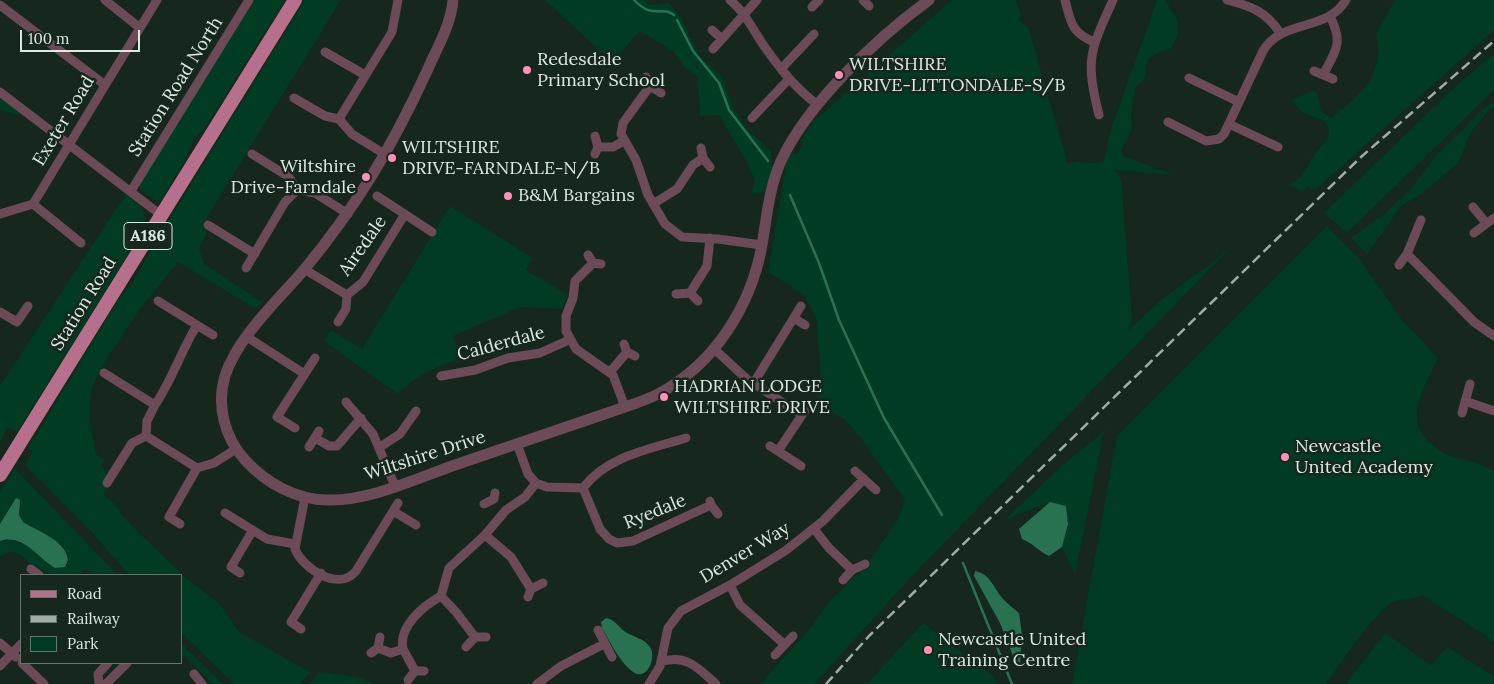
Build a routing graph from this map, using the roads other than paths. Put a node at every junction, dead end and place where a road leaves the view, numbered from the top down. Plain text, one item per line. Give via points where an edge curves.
1 (105, 0) edge
2 (157, 0) edge
3 (249, 0) edge
4 (296, 0) edge
5 (398, 0) edge
6 (453, 0) edge
7 (730, 0) edge
8 (757, 0) edge
9 (929, 0) edge
10 (1065, 0) edge
11 (1113, 0) edge
12 (1227, 0) edge
13 (1346, 0) edge
14 (0, 4) edge
15 (744, 14) junction
16 (1330, 16) junction
17 (140, 28) junction
18 (712, 30) dead end
19 (1280, 33) junction
20 (814, 34) dead end
21 (722, 39) junction
22 (1094, 42) junction
23 (713, 49) dead end
24 (325, 52) dead end
25 (781, 69) junction
26 (1314, 71) dead end
27 (1324, 73) junction
28 (365, 75) junction
29 (646, 77) dead end
30 (1189, 78) dead end
31 (789, 79) junction
32 (1333, 79) dead end
33 (105, 85) junction
34 (650, 86) junction
35 (0, 92) edge
36 (662, 93) dead end
37 (294, 98) dead end
38 (1239, 102) junction
39 (818, 106) junction
40 (1099, 115) dead end
41 (752, 118) dead end
42 (339, 119) junction
43 (1168, 122) dead end
44 (1229, 124) junction
45 (595, 136) dead end
46 (624, 141) junction
47 (70, 144) junction
48 (1278, 147) dead end
49 (701, 148) dead end
50 (252, 154) dead end
51 (386, 155) junction
52 (703, 158) junction
53 (710, 167) dead end
54 (132, 190) junction
55 (297, 190) junction
56 (377, 196) dead end
57 (33, 204) junction
58 (653, 204) junction
59 (1473, 207) dead end
60 (0, 214) edge
61 (348, 214) junction
62 (405, 214) junction
63 (161, 215) junction
64 (1421, 220) dead end
65 (1490, 220) edge
66 (208, 225) dead end
67 (432, 232) dead end
68 (1474, 233) dead end
69 (710, 238) junction
70 (81, 243) dead end
71 (762, 245) junction
72 (255, 254) junction
73 (1407, 254) junction
74 (594, 260) dead end
75 (1399, 265) dead end
76 (246, 268) dead end
77 (304, 269) junction
78 (690, 293) junction
79 (676, 294) dead end
80 (347, 295) junction
81 (158, 301) dead end
82 (698, 302) dead end
83 (28, 306) dead end
84 (801, 306) dead end
85 (0, 312) edge
86 (794, 318) junction
87 (338, 322) dead end
88 (197, 325) junction
89 (805, 325) dead end
90 (213, 335) dead end
91 (1494, 335) edge
92 (247, 337) junction
93 (569, 340) junction
94 (713, 348) junction
95 (629, 351) dead end
96 (315, 358) dead end
97 (610, 372) junction
98 (104, 373) dead end
99 (303, 373) junction
100 (441, 376) dead end
101 (753, 384) junction
102 (1470, 384) dead end
103 (1465, 401) junction
104 (346, 402) dead end
105 (156, 405) junction
106 (808, 406) dead end
107 (625, 408) junction
108 (416, 411) dead end
109 (1494, 411) edge
110 (1462, 413) dead end
111 (802, 416) junction
112 (361, 418) junction
113 (295, 428) dead end
114 (146, 436) junction
115 (686, 438) dead end
116 (517, 444) junction
117 (309, 447) dead end
118 (380, 447) junction
119 (236, 449) junction
120 (801, 466) dead end
121 (198, 468) junction
122 (855, 471) dead end
123 (0, 475) edge
124 (864, 480) junction
125 (107, 483) dead end
126 (536, 483) junction
127 (395, 486) junction
128 (583, 488) junction
129 (876, 490) dead end
130 (306, 497) junction
131 (484, 504) dead end
132 (506, 510) junction
133 (225, 513) dead end
134 (718, 514) dead end
135 (180, 524) dead end
136 (416, 525) dead end
137 (814, 529) junction
138 (252, 530) junction
139 (485, 534) junction
140 (295, 544) junction
141 (865, 564) dead end
142 (31, 569) dead end
143 (852, 570) junction
144 (240, 573) dead end
145 (321, 573) junction
146 (38, 574) edge
147 (843, 580) dead end
148 (543, 583) dead end
149 (730, 585) junction
150 (441, 596) junction
151 (301, 629) dead end
152 (598, 630) dead end
153 (793, 636) dead end
154 (380, 637) dead end
155 (474, 637) junction
156 (486, 637) dead end
157 (0, 642) edge
158 (604, 644) junction
159 (784, 644) junction
160 (20, 645) edge
161 (466, 647) dead end
162 (403, 650) junction
163 (12, 654) junction
164 (775, 655) dead end
165 (612, 657) dead end
166 (20, 660) edge
167 (661, 662) junction
168 (24, 664) edge
169 (107, 664) edge
170 (126, 664) edge
171 (0, 666) edge
172 (194, 674) dead end
173 (408, 680) dead end
174 (44, 684) edge
175 (101, 684) edge
176 (202, 684) edge
177 (537, 684) edge
178 (649, 684) edge
179 (716, 684) edge

1 - 17 street
2 - 17 street, Exeter Road
3 - 54 street, Station Road North
4 - 63 main road, Station Road / A186
5 - 28 street via 394,28
6 - 51 street, Wiltshire Drive via 444,34
7 - 15 street
8 - 15 street
9 - 39 street, Wiltshire Drive via 855,65
10 - 22 street via 1075,30
11 - 22 street
12 - 19 street via 1257,9
13 - 16 street
14 - 33 street
15 - 21 street
15 - 25 street
16 - 19 street
16 - 27 street via 1338,33 1338,43
17 - 33 street, Exeter Road
18 - 21 street
19 - 38 street via 1266,45
20 - 25 street
21 - 23 street
22 - 40 street via 1090,73
24 - 28 street
25 - 31 street
26 - 27 street
27 - 32 street
28 - 42 street
29 - 34 street
30 - 38 street
31 - 39 street
31 - 41 street
33 - 47 street, Exeter Road
34 - 36 street
34 - 46 street via 622,125
35 - 47 street
37 - 42 street via 325,116
38 - 44 street
39 - 71 street, Wiltshire Drive via 798,132 778,169 769,198
42 - 51 street via 352,134
43 - 44 street via 1206,141 1222,137
44 - 48 street
45 - 46 street via 596,150
46 - 58 street via 636,160
47 - 54 street
47 - 57 street, Exeter Road
49 - 52 street
50 - 55 street via 289,176
51 - 61 street, Wiltshire Drive
52 - 53 street
52 - 58 street via 689,170 677,189
54 - 63 street
55 - 61 street via 315,193
55 - 72 street via 285,202
56 - 62 street, Airedale
57 - 60 street
57 - 70 street
58 - 69 street via 674,233 687,238
59 - 65 street
61 - 77 street, Wiltshire Drive
62 - 67 street, Airedale
62 - 80 street, Airedale via 363,282
63 - 123 main road, Station Road / A186
64 - 73 street
65 - 68 street
66 - 72 street
69 - 71 street
69 - 78 street via 707,266
71 - 94 street, Wiltshire Drive via 755,276 742,307
72 - 76 street
73 - 75 street
73 - 91 street via 1474,322
74 - 93 street via 574,284 574,298 565,321
77 - 80 street, Airedale
77 - 92 street, Wiltshire Drive
78 - 79 street
78 - 82 street
80 - 87 street, Airedale via 346,308
81 - 88 street
83 - 85 street via 17,322
84 - 86 street
86 - 89 street
86 - 101 street
88 - 90 street
88 - 105 street
92 - 99 street
92 - 119 street, Wiltshire Drive via 232,359 222,392 224,421
93 - 97 street via 579,352
93 - 100 street, Calderdale via 540,353
94 - 101 street
94 - 107 street, Wiltshire Drive via 672,386
95 - 97 street
96 - 99 street
97 - 107 street via 617,382
98 - 105 street
99 - 113 street via 277,417
101 - 111 street
102 - 103 street
103 - 109 street
103 - 110 street
104 - 112 street
105 - 114 street via 147,421
106 - 111 street
107 - 116 street, Wiltshire Drive
108 - 118 street via 400,434
111 - 120 street via 774,449
112 - 117 street via 337,446 327,445 317,434
112 - 118 street
114 - 121 street
114 - 125 street via 132,443
115 - 128 street via 616,461 599,470
116 - 126 street via 528,474
116 - 127 street, Wiltshire Drive
118 - 127 street
119 - 121 street via 214,464
119 - 130 street, Wiltshire Drive via 266,479
121 - 135 street via 169,517
122 - 124 street
124 - 129 street
124 - 137 street, Denver Way
126 - 128 street via 547,487
126 - 132 street via 525,497
127 - 130 street, Wiltshire Drive via 344,499
128 - 134 street, Ryedale via 602,533 622,543 672,525 711,503
130 - 140 street
131 - 132 street via 495,496
132 - 139 street
133 - 138 street
136 - 145 street via 396,507 354,574 339,580
137 - 143 street
137 - 149 street, Denver Way
138 - 140 street via 271,541
138 - 144 street via 231,567
139 - 148 street via 511,557 530,593
139 - 150 street via 449,568
140 - 145 street via 302,560
141 - 143 street
142 - 146 street
143 - 147 street
145 - 151 street via 291,622
149 - 159 street via 740,605
149 - 167 street, Denver Way via 693,603 676,616 665,634
150 - 155 street
150 - 162 street via 422,610 405,630
152 - 158 street
153 - 159 street
154 - 162 street via 375,651 391,653
155 - 156 street
155 - 161 street
157 - 163 street
158 - 165 street
158 - 177 street via 569,661
159 - 164 street
160 - 163 street
162 - 173 street via 419,671
163 - 166 street
163 - 171 street
167 - 178 street
167 - 179 street via 672,659 687,661
168 - 174 street
169 - 175 street via 98,674
170 - 175 street
172 - 176 street

